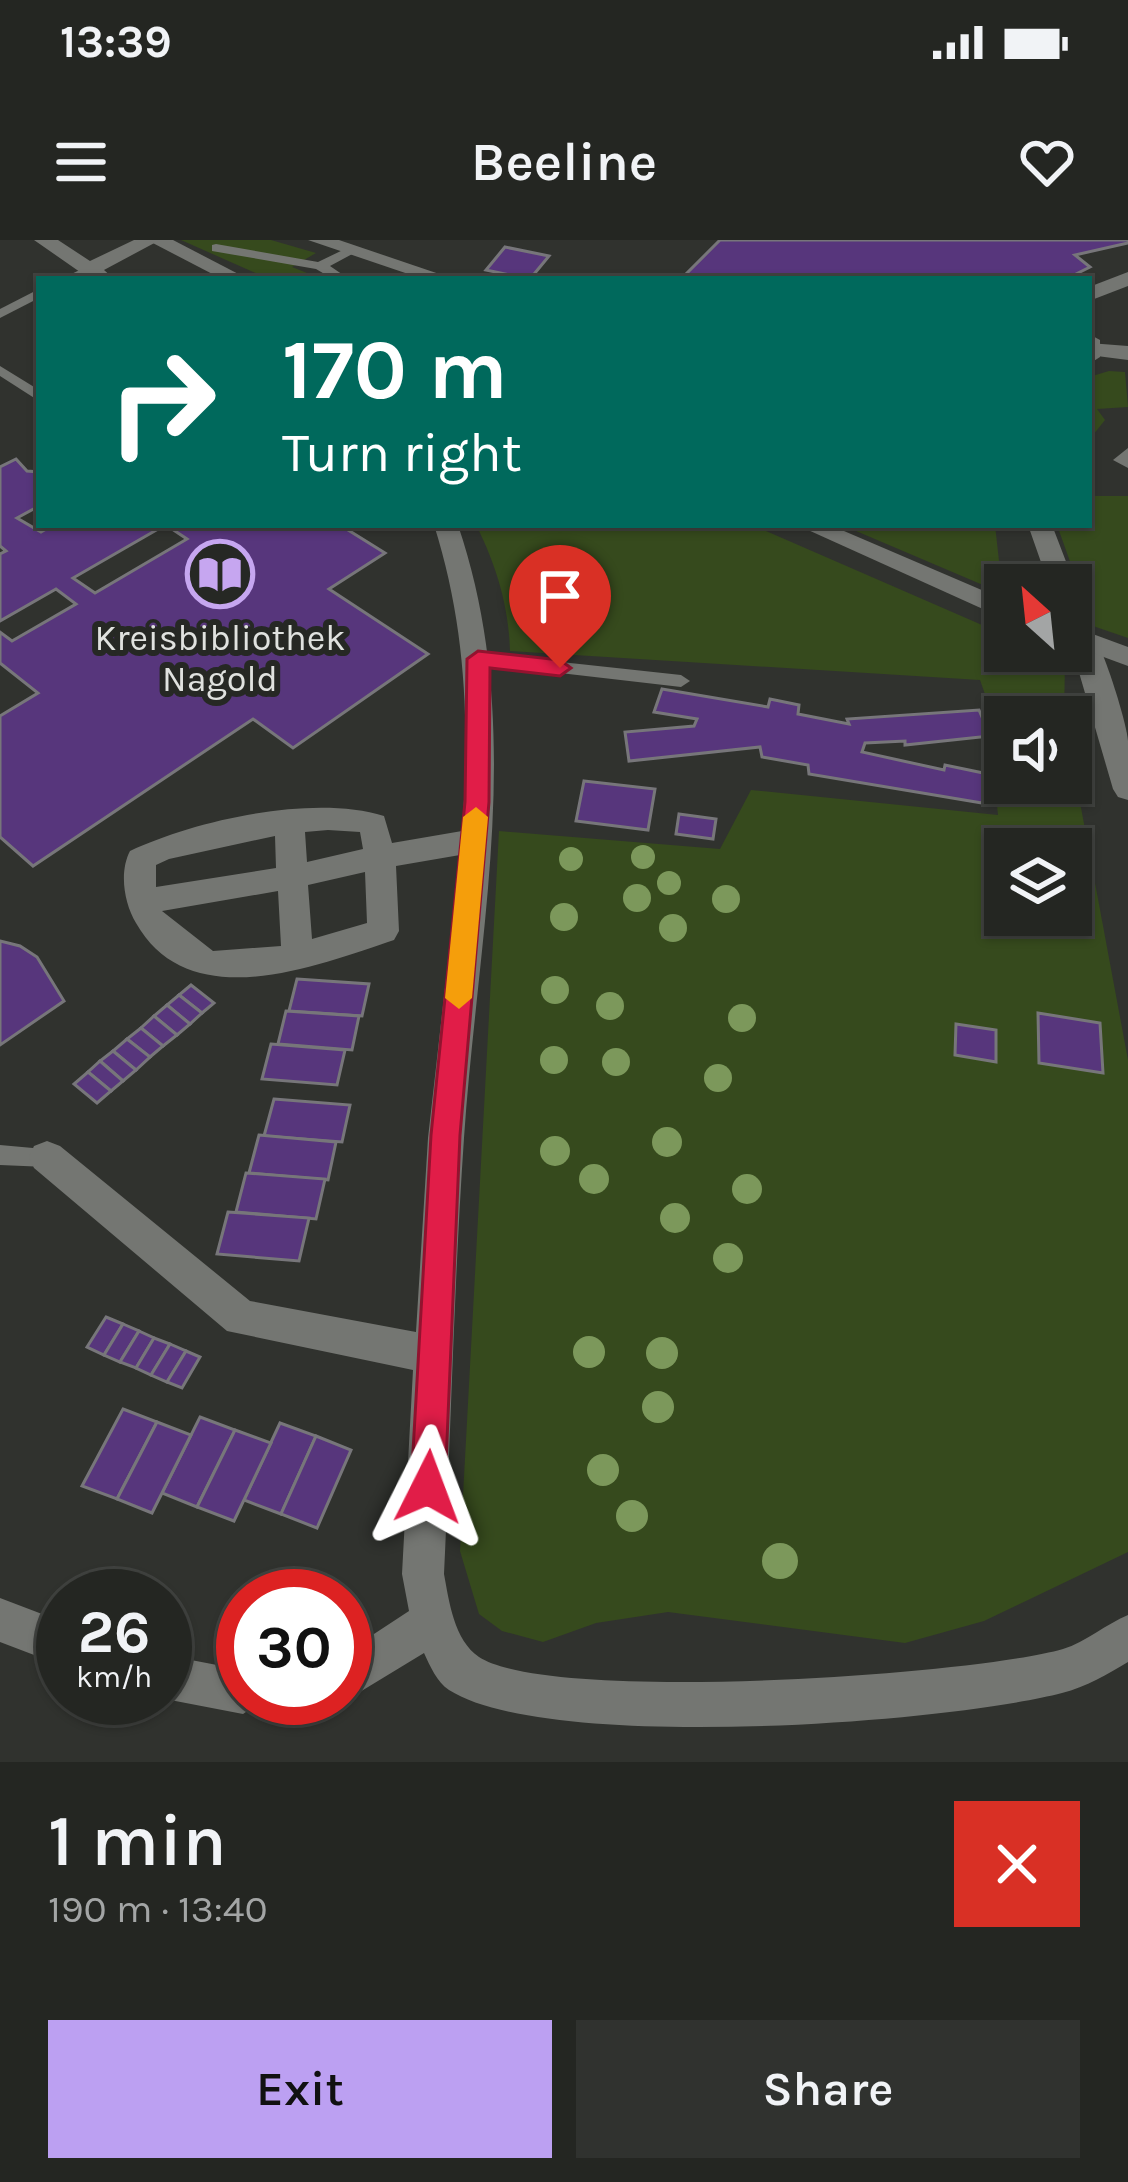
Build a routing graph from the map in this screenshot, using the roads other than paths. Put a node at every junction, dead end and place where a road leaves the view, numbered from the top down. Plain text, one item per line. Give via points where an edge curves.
1 (44, 240) edge
2 (154, 240) edge
3 (318, 240) edge
4 (216, 248) dead end
5 (350, 252) junction
6 (320, 266) junction
7 (87, 276) edge
8 (232, 276) edge
9 (337, 276) edge
10 (434, 276) edge
11 (36, 295) edge
12 (0, 314) edge
13 (1092, 349) edge
14 (1128, 353) edge
15 (0, 370) edge
16 (36, 396) edge
17 (1128, 452) edge
18 (1128, 463) edge
19 (447, 528) edge
20 (815, 528) edge
21 (1041, 528) edge
22 (1054, 564) edge
23 (984, 601) edge
24 (1092, 643) edge
25 (1128, 657) edge
26 (478, 659) junction
27 (1092, 666) edge
28 (681, 681) dead end
29 (1128, 789) edge
30 (289, 824) junction
31 (473, 842) junction
32 (380, 857) junction
33 (292, 877) junction
34 (142, 902) junction
35 (297, 953) junction
36 (0, 1155) edge
37 (47, 1156) joint
38 (435, 1355) junction
39 (0, 1620) edge
40 (431, 1622) junction
41 (36, 1634) edge
42 (1128, 1637) edge
43 (372, 1661) edge

1 - 7 street
2 - 7 street
2 - 8 street
3 - 5 street
4 - 6 lane
5 - 6 lane
5 - 10 street
6 - 9 lane
11 - 12 lane
13 - 14 street
15 - 16 lane
17 - 18 lane via 1121,460
19 - 26 street via 464,563
20 - 23 street
21 - 22 street
24 - 25 street
26 - 28 lane
26 - 31 street
27 - 29 street
30 - 32 street via 360,816 373,824
30 - 33 street
30 - 34 street via 159,846 141,859
31 - 32 street
31 - 38 street
32 - 33 street
32 - 35 street via 383,932
33 - 34 street
33 - 35 street
34 - 35 street via 163,936 210,964
36 - 37 lane
37 - 38 street via 241,1318
38 - 40 street via 424,1574
39 - 41 street
40 - 42 street via 463,1673 513,1692 656,1705 959,1691 1068,1670
40 - 43 street

